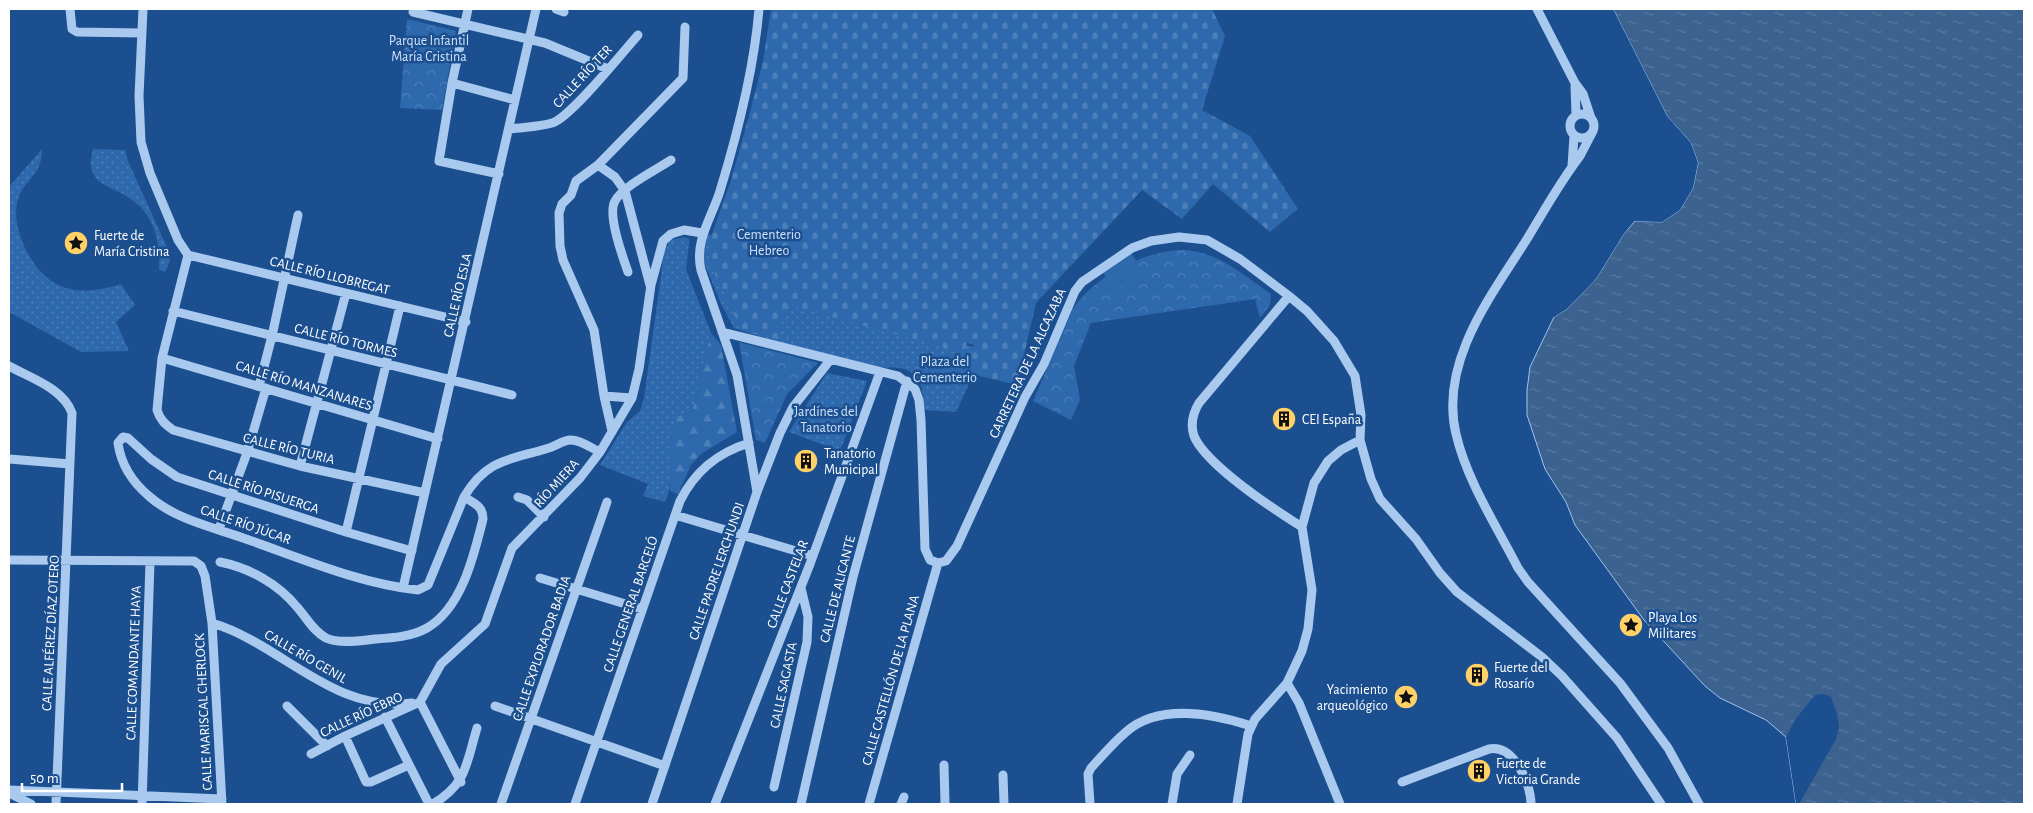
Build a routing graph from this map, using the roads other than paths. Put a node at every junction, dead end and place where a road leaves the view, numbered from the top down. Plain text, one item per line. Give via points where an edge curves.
1 (70, 9) edge
2 (143, 9) edge
3 (468, 9) edge
4 (536, 9) edge
5 (759, 9) edge
6 (1538, 9) edge
7 (413, 12) dead end
8 (464, 25) junction
9 (685, 28) dead end
10 (142, 33) junction
11 (638, 34) dead end
12 (528, 40) junction
13 (608, 69) junction
14 (452, 83) junction
15 (1575, 83) junction
16 (516, 100) junction
17 (1576, 115) junction
18 (1591, 118) junction
19 (510, 129) junction
20 (1593, 131) junction
21 (1574, 136) junction
22 (671, 160) dead end
23 (598, 165) junction
24 (1571, 168) junction
25 (499, 174) junction
26 (625, 191) junction
27 (298, 215) dead end
28 (702, 233) junction
29 (188, 255) junction
30 (628, 272) dead end
31 (285, 278) junction
32 (651, 285) junction
33 (346, 293) junction
34 (1289, 296) junction
35 (400, 306) junction
36 (173, 310) junction
37 (466, 322) junction
38 (722, 332) junction
39 (272, 336) junction
40 (331, 351) junction
41 (162, 358) junction
42 (831, 359) junction
43 (386, 365) junction
44 (9, 366) edge
45 (880, 372) junction
46 (452, 381) junction
47 (907, 381) junction
48 (262, 387) junction
49 (512, 395) dead end
50 (604, 396) junction
51 (632, 398) junction
52 (317, 404) junction
53 (373, 420) junction
54 (612, 431) junction
55 (120, 439) joint
56 (438, 439) junction
57 (1360, 440) junction
58 (749, 443) junction
59 (600, 452) junction
60 (247, 453) junction
61 (9, 459) edge
62 (70, 464) junction
63 (300, 466) junction
64 (359, 478) junction
65 (757, 492) junction
66 (425, 494) junction
67 (232, 496) junction
68 (464, 497) junction
69 (518, 497) dead end
70 (607, 502) dead end
71 (674, 515) junction
72 (544, 517) junction
73 (1302, 527) junction
74 (219, 529) junction
75 (346, 532) junction
76 (743, 534) junction
77 (512, 548) joint
78 (412, 551) junction
79 (813, 556) junction
80 (9, 560) edge
81 (68, 561) junction
82 (150, 562) junction
83 (220, 562) dead end
84 (938, 563) junction
85 (540, 578) dead end
86 (403, 588) junction
87 (576, 588) junction
88 (801, 588) junction
89 (642, 610) junction
90 (212, 623) junction
91 (1287, 683) junction
92 (420, 702) junction
93 (287, 706) dead end
94 (495, 706) dead end
95 (385, 717) junction
96 (530, 719) junction
97 (1252, 726) junction
98 (477, 728) dead end
99 (345, 736) junction
100 (596, 742) junction
101 (327, 746) junction
102 (311, 754) dead end
103 (1190, 756) dead end
104 (409, 765) junction
105 (944, 765) dead end
106 (665, 766) junction
107 (1002, 775) dead end
108 (461, 782) junction
109 (1402, 782) dead end
110 (774, 787) dead end
111 (9, 791) edge
112 (57, 792) junction
113 (1693, 799) edge
114 (142, 800) edge
115 (222, 802) edge
116 (31, 804) edge
117 (56, 804) edge
118 (429, 804) edge
119 (433, 804) edge
120 (501, 804) edge
121 (575, 804) edge
122 (652, 804) edge
123 (715, 804) edge
124 (801, 804) edge
125 (869, 804) edge
126 (945, 804) edge
127 (1004, 804) edge
128 (1090, 804) edge
129 (1172, 804) edge
130 (1237, 804) edge
131 (1340, 804) edge
132 (1531, 804) edge
133 (1661, 804) edge
134 (1699, 804) edge

1 - 10 street via 72,29 77,32
2 - 10 street
3 - 8 street
4 - 12 street, CALLE RÍO ESLA
5 - 28 street via 741,111 720,191
6 - 15 street
7 - 8 street
8 - 12 street
8 - 14 street
9 - 23 street via 684,75
10 - 29 street via 141,142 174,231
11 - 13 street, CALLE RÍO TER
12 - 13 street via 557,47
12 - 16 street, CALLE RÍO ESLA
13 - 19 street, CALLE RÍO TER via 559,120
14 - 16 street
14 - 25 street via 439,161
15 - 17 street
15 - 18 street via 1588,105
16 - 19 street, CALLE RÍO ESLA
17 - 18 street via 1584,114
17 - 21 street via 1570,123
18 - 20 street
19 - 25 street, CALLE RÍO ESLA
20 - 21 street via 1585,138
20 - 24 street
21 - 24 street
22 - 26 street
23 - 26 street via 615,177
23 - 50 street via 576,181 571,195 562,204 559,224 563,260 594,330
24 - 113 street via 1486,304 1467,342 1454,389 1456,434 1473,480 1528,582 1620,683 1668,748
25 - 37 street, CALLE RÍO ESLA
26 - 30 street via 615,200 613,213
26 - 32 street
27 - 31 street
28 - 32 street, RÍO MIERA via 684,230 663,241
28 - 38 street via 699,263
29 - 31 street, CALLE RÍO LLOBREGAT
29 - 36 street
31 - 33 street, CALLE RÍO LLOBREGAT
31 - 39 street
32 - 51 street, RÍO MIERA
33 - 35 street, CALLE RÍO LLOBREGAT
33 - 40 street
34 - 57 street, CARRETERA DE LA ALCAZABA via 1322,327 1351,366 1358,387
34 - 73 street via 1199,403 1193,426 1194,435 1206,453 1248,491
34 - 84 street, CARRETERA DE LA ALCAZABA via 1220,247 1207,240 1187,237 1164,238 1132,248 1082,282 1066,307 1044,364 1025,397 957,546 946,561
35 - 37 street, CALLE RÍO LLOBREGAT
35 - 43 street
36 - 39 street, CALLE RÍO TORMES
36 - 41 street
37 - 46 street, CALLE RÍO ESLA
38 - 42 street
38 - 58 street via 737,375
39 - 40 street, CALLE RÍO TORMES
39 - 48 street
40 - 43 street, CALLE RÍO TORMES
40 - 52 street
41 - 48 street, CALLE RÍO MANZANARES
41 - 60 street, CALLE RÍO TURIA via 159,418 173,430
42 - 45 street
42 - 65 street, CALLE PADRE LERCHUNDI via 785,420
43 - 46 street, CALLE RÍO TORMES
43 - 53 street
44 - 62 street, CALLE ALFÉREZ DÍAZ OTERO via 59,394 69,404 72,413
45 - 47 street
45 - 79 street, CALLE CASTELAR
46 - 49 street, CALLE RÍO TORMES
46 - 56 street, CALLE RÍO ESLA
47 - 84 street via 915,389 921,420 925,549 930,560
47 - 124 street, CALLE DE ALICANTE via 853,577
48 - 52 street, CALLE RÍO MANZANARES
48 - 60 street
50 - 51 street
50 - 54 street
51 - 54 street, RÍO MIERA
52 - 53 street, CALLE RÍO MANZANARES
52 - 63 street
53 - 56 street, CALLE RÍO MANZANARES
53 - 64 street
54 - 59 street, RÍO MIERA
55 - 67 street, CALLE RÍO PISUERGA via 128,438 178,477
55 - 74 street, CALLE RÍO JÚCAR via 122,462 150,498 182,516
56 - 66 street, CALLE RÍO ESLA
57 - 73 street via 1328,461 1314,483
57 - 133 street, CARRETERA DE LA ALCAZABA via 1380,499 1416,539 1440,573 1472,606 1531,648 1562,676 1617,738
58 - 65 street
58 - 71 street, CALLE GENERAL BARCELÓ via 720,454 702,469 687,487
59 - 68 street, CALLE RÍO JÚCAR via 572,440 514,456 478,479
59 - 72 street, RÍO MIERA via 569,492
60 - 63 street, CALLE RÍO TURIA
60 - 67 street
61 - 62 street
62 - 81 street, CALLE ALFÉREZ DÍAZ OTERO
63 - 64 street, CALLE RÍO TURIA
64 - 66 street, CALLE RÍO TURIA
64 - 75 street
65 - 76 street, CALLE PADRE LERCHUNDI
66 - 78 street, CALLE RÍO ESLA
67 - 74 street
67 - 75 street, CALLE RÍO PISUERGA
68 - 83 street via 478,505 483,519 460,588 438,619 428,628 413,634 372,640 326,638 313,628 281,589 237,565
68 - 86 street, CALLE RÍO JÚCAR via 428,585 418,590
69 - 72 street via 528,500
70 - 87 street, CALLE EXPLORADOR BADIA
71 - 76 street
71 - 89 street, CALLE GENERAL BARCELÓ
72 - 77 street, RÍO MIERA
73 - 91 street via 1312,609 1302,650
74 - 86 street, CALLE RÍO JÚCAR via 342,574
75 - 78 street, CALLE RÍO PISUERGA
76 - 79 street
76 - 106 street, CALLE PADRE LERCHUNDI
77 - 92 street, CALLE RÍO EBRO via 485,624 441,664
78 - 86 street, CALLE RÍO ESLA
79 - 88 street, CALLE CASTELAR
80 - 81 street
81 - 82 street
81 - 112 street, CALLE ALFÉREZ DÍAZ OTERO
82 - 90 street, CALLE MARISCAL CHERLOCK via 194,561 201,566
82 - 114 street, CALLE COMANDANTE HAYA
84 - 125 street, CALLE CASTELLÓN DE LA PLANA
85 - 87 street
87 - 89 street
87 - 96 street, CALLE EXPLORADOR BADIA
88 - 110 street, CALLE SAGASTA via 808,617 807,642
88 - 123 street, CALLE CASTELAR
89 - 100 street, CALLE GENERAL BARCELÓ
90 - 92 street, CALLE RÍO GENIL via 238,634 324,685 347,695 389,704
90 - 115 street, CALLE MARISCAL CHERLOCK
91 - 97 street
91 - 131 street via 1299,703
92 - 95 street, CALLE RÍO EBRO
92 - 108 street
93 - 101 street
94 - 96 street
95 - 99 street, CALLE RÍO EBRO
95 - 104 street
96 - 100 street
96 - 120 street, CALLE EXPLORADOR BADIA
97 - 128 street via 1204,715 1164,716 1134,726 1091,768 1088,774
97 - 130 street via 1245,744
98 - 108 street
99 - 101 street, CALLE RÍO EBRO
99 - 104 street via 366,782
100 - 106 street
100 - 121 street, CALLE GENERAL BARCELÓ
101 - 102 street, CALLE RÍO EBRO
103 - 129 street via 1177,774
104 - 118 street
105 - 126 street
106 - 122 street, CALLE PADRE LERCHUNDI
107 - 127 street
108 - 119 street via 446,797
109 - 132 street via 1499,748 1511,756 1527,782
111 - 112 street
111 - 116 street
112 - 114 street
112 - 117 street, CALLE ALFÉREZ DÍAZ OTERO
113 - 134 street
114 - 115 street

